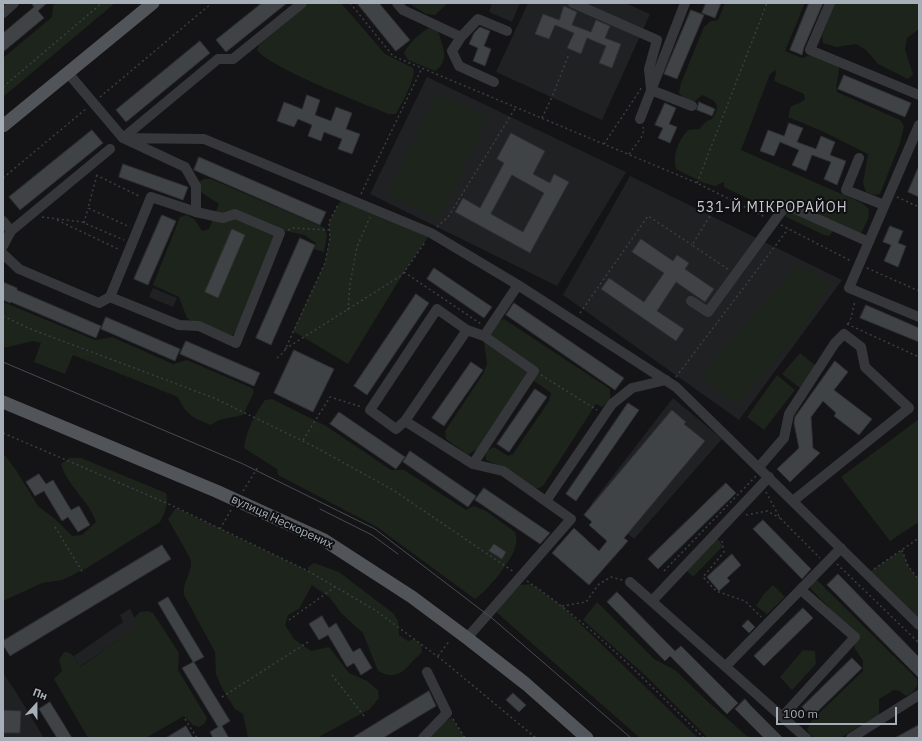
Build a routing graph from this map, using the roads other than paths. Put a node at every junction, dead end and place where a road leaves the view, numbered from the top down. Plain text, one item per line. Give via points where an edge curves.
1 (14, 3) edge
2 (153, 3) edge
3 (302, 3) edge
4 (397, 3) edge
5 (573, 3) edge
6 (685, 3) edge
7 (830, 3) edge
8 (3, 13) edge
9 (507, 32) dead end
10 (461, 36) junction
11 (68, 73) junction
12 (494, 82) dead end
13 (650, 86) junction
14 (919, 95) edge
15 (692, 106) dead end
16 (640, 119) road end
17 (919, 125) edge
18 (3, 126) edge
19 (123, 138) junction
20 (110, 149) dead end
21 (859, 158) dead end
22 (884, 206) junction
23 (196, 212) junction
24 (3, 221) edge
25 (11, 231) junction
26 (869, 242) junction
27 (3, 246) edge
28 (3, 254) edge
29 (518, 285) junction
30 (110, 297) junction
31 (691, 301) dead end
32 (919, 317) edge
33 (468, 330) junction
34 (487, 332) junction
35 (668, 382) junction
36 (3, 402) edge
37 (405, 421) junction
38 (473, 464) junction
39 (759, 466) junction
40 (766, 481) junction
41 (546, 501) junction
42 (793, 501) junction
43 (841, 548) junction
44 (630, 582) road end
45 (801, 590) junction
46 (652, 601) junction
47 (919, 626) edge
48 (467, 638) junction
49 (726, 666) junction
50 (427, 672) dead end
51 (919, 695) edge
52 (782, 717) junction
53 (423, 738) edge
54 (588, 738) edge
55 (806, 738) edge
56 (851, 738) edge

1 - 8 lane
2 - 11 main road
3 - 19 lane via 233,59 218,58
4 - 10 lane via 403,10
5 - 13 lane via 658,40 649,69
6 - 13 lane
7 - 14 lane via 810,50
9 - 10 lane via 478,19
10 - 12 lane via 452,51 458,66
11 - 18 main road
11 - 19 lane
13 - 15 lane
13 - 16 lane
17 - 22 lane
19 - 23 lane via 185,167 196,186
19 - 29 lane via 204,139 431,233
20 - 25 lane
21 - 22 lane via 846,190
22 - 26 lane
23 - 30 lane via 151,197
23 - 30 lane via 223,218 235,214 280,233 236,343 198,326 179,325
24 - 25 lane
25 - 27 lane
26 - 31 lane via 786,205 708,312
26 - 32 lane via 849,288
28 - 30 lane via 19,270 99,303
29 - 34 lane
29 - 35 lane
33 - 34 lane
33 - 37 lane
33 - 37 lane via 437,309 370,410 396,429
34 - 38 lane via 534,371
35 - 39 lane
35 - 41 lane via 632,388 612,404
36 - 48 main road, вулиця Нескорених via 216,491 324,540 412,597
37 - 38 lane
38 - 41 lane via 503,472
39 - 40 lane
39 - 42 lane via 784,438 789,414 846,329 861,347 865,367 909,408
40 - 42 lane
40 - 46 lane
41 - 48 lane via 572,519
42 - 43 lane
43 - 45 lane
43 - 47 lane
44 - 46 lane
45 - 49 lane
45 - 52 lane via 854,637
46 - 49 lane
48 - 54 main road, вулиця Нескорених via 526,684
49 - 52 lane
50 - 53 lane via 447,713
51 - 56 lane
52 - 55 lane

